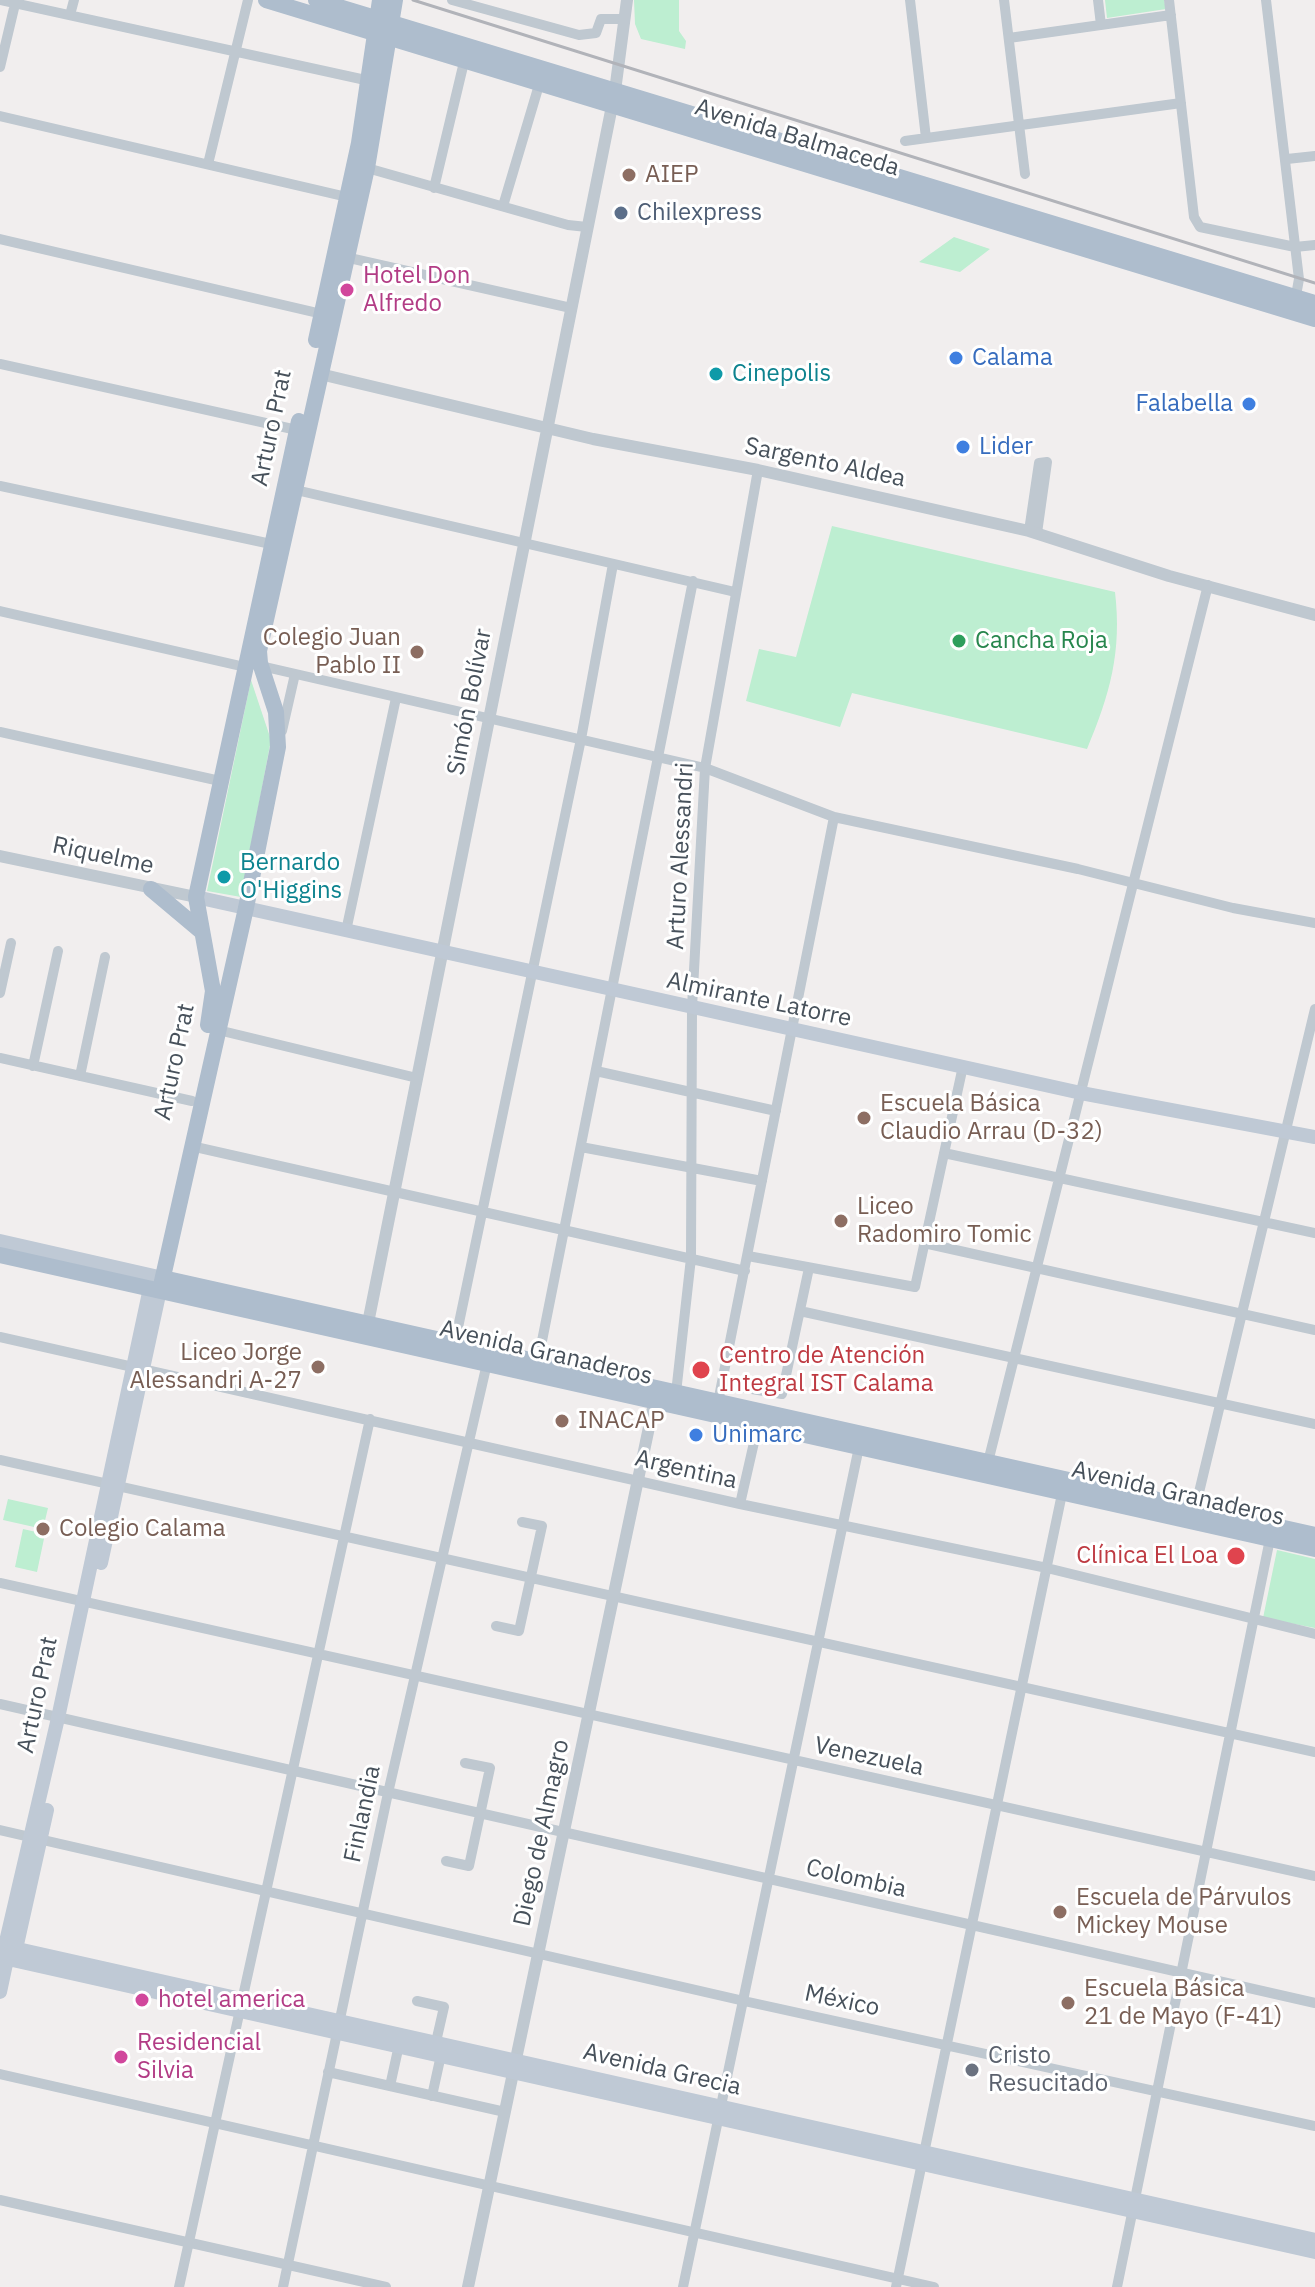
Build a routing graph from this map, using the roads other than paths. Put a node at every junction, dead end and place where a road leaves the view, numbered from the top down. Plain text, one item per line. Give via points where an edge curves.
1 (0, 0) edge
2 (74, 0) edge
3 (248, 0) edge
4 (266, 0) edge
5 (316, 0) edge
6 (380, 0) edge
7 (395, 0) edge
8 (452, 0) edge
9 (627, 0) edge
10 (910, 0) edge
11 (1004, 0) edge
12 (1098, 0) edge
13 (1169, 0) edge
14 (1266, 0) edge
15 (15, 4) junction
16 (70, 15) junction
17 (1171, 15) junction
18 (625, 19) junction
19 (1101, 25) junction
20 (384, 27) junction
21 (1009, 38) junction
22 (235, 52) junction
23 (464, 62) junction
24 (0, 67) edge
25 (370, 81) junction
26 (539, 85) junction
27 (613, 99) junction
28 (1181, 103) junction
29 (0, 116) edge
30 (1019, 126) junction
31 (926, 138) junction
32 (905, 141) dead end
33 (1315, 156) edge
34 (1287, 159) junction
35 (208, 164) junction
36 (367, 168) junction
37 (1025, 174) dead end
38 (434, 188) junction
39 (347, 197) junction
40 (503, 206) junction
41 (587, 227) junction
42 (0, 239) edge
43 (1315, 245) edge
44 (1295, 247) junction
45 (345, 257) junction
46 (1315, 303) edge
47 (1294, 304) junction
48 (571, 308) junction
49 (322, 314) junction
50 (1315, 319) edge
51 (0, 364) edge
52 (320, 374) junction
53 (547, 428) junction
54 (297, 430) junction
55 (758, 470) junction
56 (0, 486) edge
57 (296, 490) junction
58 (1033, 532) junction
59 (271, 544) junction
60 (524, 544) junction
61 (613, 564) junction
62 (693, 581) junction
63 (1208, 585) junction
64 (735, 592) junction
65 (0, 611) edge
66 (1315, 615) edge
67 (253, 667) junction
68 (295, 674) junction
69 (396, 698) junction
70 (489, 720) junction
71 (0, 732) edge
72 (581, 739) junction
73 (278, 747) junction
74 (657, 756) junction
75 (705, 768) junction
76 (220, 781) junction
77 (834, 817) junction
78 (0, 856) edge
79 (1133, 883) junction
80 (151, 889) junction
81 (196, 897) junction
82 (246, 908) junction
83 (1315, 923) edge
84 (201, 931) junction
85 (346, 931) junction
86 (11, 943) dead end
87 (58, 951) dead end
88 (442, 953) junction
89 (105, 957) dead end
90 (530, 972) junction
91 (612, 990) junction
92 (0, 993) edge
93 (692, 1007) junction
94 (1315, 1009) edge
95 (792, 1029) junction
96 (218, 1030) junction
97 (0, 1058) edge
98 (33, 1066) junction
99 (963, 1066) junction
100 (596, 1071) junction
101 (80, 1076) junction
102 (417, 1078) junction
103 (693, 1093) junction
104 (1081, 1093) junction
105 (192, 1101) junction
106 (776, 1111) junction
107 (1288, 1133) junction
108 (1315, 1137) edge
109 (191, 1146) junction
110 (581, 1147) junction
111 (944, 1153) junction
112 (693, 1168) junction
113 (1059, 1178) junction
114 (762, 1181) junction
115 (394, 1190) junction
116 (483, 1211) junction
117 (1266, 1223) junction
118 (565, 1231) junction
119 (1315, 1233) edge
120 (0, 1241) edge
121 (924, 1243) junction
122 (0, 1255) edge
123 (748, 1256) junction
124 (691, 1258) junction
125 (809, 1268) junction
126 (1037, 1268) junction
127 (745, 1271) junction
128 (156, 1283) junction
129 (800, 1311) junction
130 (1244, 1314) junction
131 (368, 1323) junction
132 (1315, 1330) edge
133 (0, 1337) edge
134 (455, 1342) junction
135 (488, 1357) junction
136 (1014, 1358) junction
137 (538, 1361) junction
138 (138, 1367) junction
139 (722, 1384) junction
140 (676, 1393) junction
141 (656, 1395) junction
142 (718, 1402) junction
143 (1222, 1404) junction
144 (370, 1419) junction
145 (1315, 1424) edge
146 (758, 1425) junction
147 (469, 1440) junction
148 (859, 1447) junction
149 (0, 1460) edge
150 (988, 1462) junction
151 (636, 1479) junction
152 (112, 1486) junction
153 (1064, 1486) junction
154 (740, 1504) junction
155 (1195, 1509) junction
156 (522, 1522) dead end
157 (843, 1526) junction
158 (1315, 1535) edge
159 (344, 1537) junction
160 (1270, 1539) junction
161 (1315, 1549) edge
162 (441, 1558) junction
163 (1047, 1568) junction
164 (530, 1578) junction
165 (0, 1583) edge
166 (614, 1597) junction
167 (87, 1603) junction
168 (1252, 1621) junction
169 (496, 1626) dead end
170 (1315, 1634) edge
171 (819, 1642) junction
172 (319, 1656) junction
173 (414, 1677) junction
174 (1022, 1687) junction
175 (0, 1704) edge
176 (589, 1716) junction
177 (62, 1718) junction
178 (1230, 1734) junction
179 (1315, 1752) edge
180 (794, 1761) junction
181 (465, 1763) dead end
182 (294, 1772) junction
183 (388, 1793) junction
184 (996, 1806) junction
185 (480, 1814) junction
186 (0, 1830) edge
187 (564, 1833) junction
188 (36, 1838) junction
189 (1206, 1852) junction
190 (446, 1861) dead end
191 (1315, 1876) edge
192 (769, 1880) junction
193 (268, 1892) junction
194 (362, 1913) junction
195 (971, 1926) junction
196 (6, 1951) edge
197 (539, 1954) junction
198 (1181, 1974) junction
199 (0, 1992) edge
200 (417, 2001) dead end
201 (744, 2001) junction
202 (1315, 2003) edge
203 (243, 2005) junction
204 (337, 2026) junction
205 (945, 2044) junction
206 (399, 2045) junction
207 (438, 2049) junction
208 (515, 2066) junction
209 (328, 2072) junction
210 (0, 2074) edge
211 (390, 2086) junction
212 (1157, 2092) junction
213 (432, 2096) junction
214 (505, 2112) junction
215 (720, 2112) junction
216 (216, 2124) junction
217 (1315, 2126) edge
218 (312, 2146) junction
219 (922, 2156) junction
220 (489, 2186) junction
221 (0, 2200) edge
222 (1134, 2204) junction
223 (695, 2232) junction
224 (1315, 2240) edge
225 (189, 2243) junction
226 (1315, 2252) edge
227 (287, 2265) junction
228 (897, 2283) edge
229 (179, 2287) edge
230 (283, 2287) edge
231 (386, 2287) edge
232 (468, 2287) edge
233 (683, 2287) edge
234 (934, 2287) edge
235 (1117, 2287) edge

1 - 15 street
2 - 16 street
3 - 22 street
4 - 20 main road, Avenida Balmaceda
5 - 20 main road, Avenida Balmaceda
6 - 20 main road
7 - 20 main road
8 - 18 street via 579,35 596,33 601,19
9 - 18 street, Simón Bolívar
10 - 31 street
11 - 21 street
12 - 19 street
13 - 17 street
14 - 34 street
15 - 16 street
15 - 24 street
16 - 22 street
17 - 19 street
17 - 28 street
18 - 27 street, Simón Bolívar
19 - 21 street
20 - 23 main road, Avenida Balmaceda
20 - 25 main road, Arturo Prat
20 - 27 main road, Avenida Balmaceda
20 - 36 main road, Arturo Prat
21 - 30 street
22 - 25 street
22 - 35 street
23 - 26 main road, Avenida Balmaceda
23 - 38 street
25 - 39 main road, Arturo Prat
26 - 27 main road, Avenida Balmaceda
26 - 40 street
27 - 41 street, Simón Bolívar
27 - 47 main road, Avenida Balmaceda
28 - 30 street
28 - 44 street via 1194,217 1200,227
29 - 35 street
30 - 31 street
30 - 37 street
31 - 32 street
33 - 34 street
34 - 44 street
35 - 39 street
36 - 38 street
36 - 45 main road, Arturo Prat
38 - 40 street
39 - 49 main road, Arturo Prat
40 - 41 street
41 - 48 street, Simón Bolívar
42 - 49 street
43 - 44 street
44 - 47 street via 1299,279
45 - 48 street
45 - 52 main road, Arturo Prat
46 - 47 main road, Avenida Balmaceda
47 - 50 main road, Avenida Balmaceda
48 - 53 street, Simón Bolívar
49 - 54 main road, Arturo Prat
51 - 54 street
52 - 53 street, Sargento Aldea
52 - 57 main road, Arturo Prat
53 - 55 street, Sargento Aldea
53 - 60 street, Simón Bolívar
54 - 59 main road, Arturo Prat
55 - 58 street, Sargento Aldea
55 - 64 street, Arturo Alessandri
56 - 59 street
57 - 60 street
57 - 67 main road, Arturo Prat
58 - 58 street via 1047,462 1039,463
58 - 63 street, Sargento Aldea
59 - 67 main road, Arturo Prat
60 - 61 street
60 - 70 street, Simón Bolívar
61 - 62 street
61 - 72 street
62 - 64 street
62 - 74 street
63 - 66 street, Sargento Aldea
63 - 79 street
64 - 75 street, Arturo Alessandri
65 - 67 street
67 - 68 street
67 - 73 main road, Arturo Prat via 276,712
67 - 76 main road, Arturo Prat
68 - 69 street
68 - 73 street, Arturo Prat
69 - 70 street
69 - 85 street
70 - 72 street
70 - 88 street, Simón Bolívar
71 - 76 street
72 - 74 street
72 - 90 street
73 - 82 main road, Arturo Prat
74 - 75 street
74 - 91 street
75 - 77 street
75 - 93 street, Arturo Alessandri
76 - 81 main road, Arturo Prat
77 - 79 street
77 - 95 street
78 - 80 street, Riquelme
79 - 83 street
79 - 104 street
80 - 81 street, Riquelme
80 - 84 main road
81 - 82 main road, Almirante Latorre
81 - 84 main road, Arturo Prat
82 - 85 main road, Almirante Latorre
82 - 96 main road, Arturo Prat
84 - 105 main road, Arturo Prat via 213,991
85 - 88 main road, Almirante Latorre
86 - 92 street
87 - 98 street
88 - 90 main road, Almirante Latorre
88 - 102 street, Simón Bolívar
89 - 101 street
90 - 91 main road, Almirante Latorre
90 - 116 street
91 - 93 main road, Almirante Latorre
91 - 100 street
93 - 95 main road, Almirante Latorre
93 - 103 street, Arturo Alessandri
94 - 107 street
95 - 99 main road, Almirante Latorre
95 - 106 street
96 - 102 street
96 - 109 main road, Arturo Prat
97 - 98 street
98 - 101 street
99 - 104 main road, Almirante Latorre
99 - 111 street
100 - 103 street
100 - 110 street
101 - 105 street
102 - 115 street, Simón Bolívar
103 - 106 street
103 - 112 street, Arturo Alessandri
104 - 107 main road, Almirante Latorre
104 - 113 street
105 - 128 main road, Arturo Prat
106 - 114 street
107 - 108 main road, Almirante Latorre
107 - 117 street
109 - 115 street
109 - 128 main road, Arturo Prat
110 - 112 street
110 - 118 street
111 - 113 street
111 - 121 street
112 - 114 street
112 - 124 street, Arturo Alessandri
113 - 117 street
113 - 126 street
114 - 123 street
115 - 116 street
115 - 131 street, Simón Bolívar
116 - 118 street
116 - 134 street
117 - 119 street
117 - 130 street
118 - 124 street
118 - 137 street
120 - 128 main road, Avenida Granaderos
121 - 125 street via 915,1287
121 - 126 street
122 - 128 main road, Avenida Granaderos
123 - 125 street
123 - 127 street
124 - 127 street
124 - 140 street, Arturo Alessandri
125 - 129 street
126 - 130 street
126 - 136 street
127 - 139 street
128 - 131 main road, Avenida Granaderos
128 - 135 main road, Avenida Granaderos
128 - 138 main road, Arturo Prat
129 - 136 street
129 - 139 street via 782,1394
130 - 132 street
130 - 143 street
131 - 134 main road, Avenida Granaderos
133 - 138 street, Argentina
134 - 135 main road, Avenida Granaderos
135 - 137 main road, Avenida Granaderos
135 - 141 main road, Avenida Granaderos
135 - 147 street, Finlandia
136 - 143 street
136 - 150 street
137 - 141 main road, Avenida Granaderos
138 - 144 street, Argentina
138 - 152 main road, Arturo Prat
139 - 142 street
140 - 141 main road, Avenida Granaderos
140 - 142 main road, Avenida Granaderos
141 - 146 main road, Avenida Granaderos
141 - 151 street, Diego de Almagro
142 - 150 main road, Avenida Granaderos
143 - 145 street
143 - 155 street
144 - 147 street, Argentina
144 - 159 street
146 - 148 main road, Avenida Granaderos
146 - 154 street
147 - 151 street, Argentina
147 - 162 street, Finlandia
148 - 153 main road, Avenida Granaderos
148 - 157 street
149 - 152 street
150 - 153 main road, Avenida Granaderos
151 - 154 street, Argentina
151 - 166 street, Diego de Almagro
152 - 159 street
152 - 167 main road, Arturo Prat
153 - 155 main road, Avenida Granaderos
153 - 160 main road, Avenida Granaderos
153 - 163 street
154 - 157 street, Argentina
155 - 158 main road, Avenida Granaderos
156 - 164 street via 542,1526
157 - 163 street, Argentina
157 - 171 street
159 - 162 street
159 - 172 street
160 - 161 main road, Avenida Granaderos
160 - 168 street
162 - 164 street
162 - 173 street, Finlandia
163 - 168 street, Argentina
163 - 174 street
164 - 166 street
164 - 169 street via 519,1631
165 - 167 street, Venezuela
166 - 171 street
166 - 176 street, Diego de Almagro
167 - 172 street, Venezuela
167 - 177 main road, Arturo Prat
168 - 170 street, Argentina
168 - 178 street
171 - 174 street
171 - 180 street
172 - 173 street, Venezuela
172 - 182 street
173 - 176 street, Venezuela
173 - 183 street, Finlandia
174 - 178 street
174 - 184 street
175 - 177 street, Colombia
176 - 180 street, Venezuela
176 - 187 street, Diego de Almagro
177 - 182 street, Colombia
177 - 188 main road, Arturo Prat
178 - 179 street
178 - 189 street
180 - 184 street, Venezuela
180 - 192 street
181 - 185 street via 490,1768
182 - 183 street, Colombia
182 - 193 street
183 - 185 street, Colombia
183 - 194 street, Finlandia
184 - 189 street, Venezuela
184 - 195 street
185 - 187 street, Colombia
185 - 190 street via 469,1866
186 - 188 street, México
187 - 192 street, Colombia
187 - 197 street, Diego de Almagro
188 - 193 street, México
188 - 196 main road, Arturo Prat
189 - 191 street, Venezuela
189 - 198 street
192 - 195 street, Colombia
192 - 201 street
193 - 194 street, México
193 - 203 street
194 - 197 street, México
194 - 204 street, Finlandia
195 - 198 street, Colombia
195 - 205 street
196 - 199 main road, Arturo Prat
196 - 203 main road, Avenida Grecia
197 - 201 street, México
197 - 208 street, Diego de Almagro
198 - 202 street, Colombia
198 - 212 street
200 - 207 street via 444,2007
201 - 205 street, México
201 - 215 street
203 - 204 main road, Avenida Grecia
203 - 216 street
204 - 206 main road, Avenida Grecia
204 - 207 main road, Avenida Grecia
204 - 209 street, Finlandia
205 - 212 street, México
205 - 219 street
206 - 207 main road, Avenida Grecia
206 - 211 street
207 - 208 main road, Avenida Grecia
207 - 213 street
208 - 214 street, Diego de Almagro
208 - 215 main road, Avenida Grecia
209 - 211 street
209 - 218 street, Finlandia
210 - 216 street
211 - 213 street
212 - 217 street, México
212 - 222 street
213 - 214 street
214 - 220 street, Diego de Almagro
215 - 219 main road, Avenida Grecia
215 - 223 street
216 - 218 street
216 - 225 street
218 - 220 street
218 - 227 street, Finlandia
219 - 222 main road, Avenida Grecia
219 - 228 street
220 - 223 street
220 - 232 street, Diego de Almagro
221 - 225 street
222 - 224 main road, Avenida Grecia
222 - 226 main road, Avenida Grecia
222 - 235 street
223 - 228 street
223 - 233 street
225 - 227 street
225 - 229 street
227 - 230 street, Finlandia
227 - 231 street
228 - 234 street

